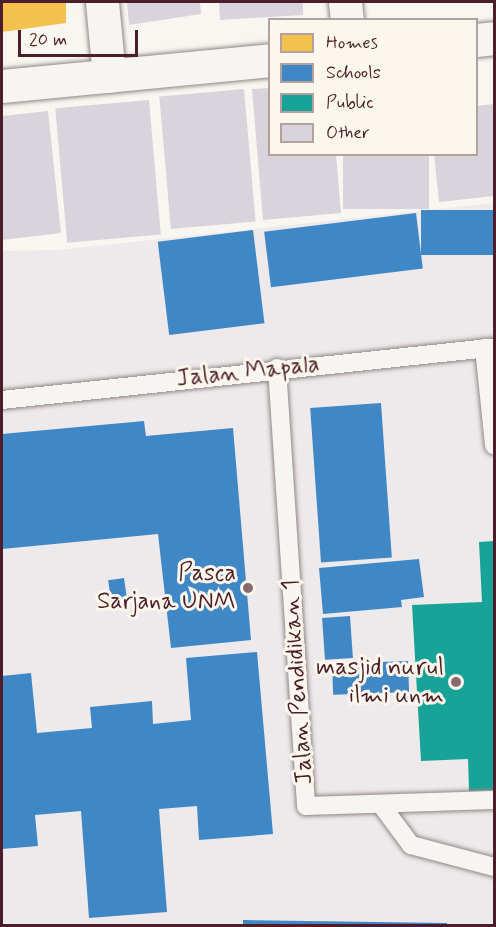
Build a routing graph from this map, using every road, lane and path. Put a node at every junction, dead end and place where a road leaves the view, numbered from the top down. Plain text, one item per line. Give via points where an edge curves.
1 (102, 2) edge
2 (345, 2) edge
3 (347, 18) edge
4 (495, 38) edge
5 (478, 40) edge
6 (268, 60) edge
7 (109, 76) junction
8 (2, 86) edge
9 (490, 347) edge
10 (277, 368) junction
11 (2, 400) edge
12 (495, 445) edge
13 (495, 800) edge
14 (382, 806) junction
15 (495, 867) edge

1 - 7 street
2 - 3 street
4 - 5 street
6 - 7 street
7 - 8 street
9 - 10 lane, Jalan Mapala
9 - 12 lane
10 - 11 lane, Jalan Mapala
10 - 14 lane, Jalan Pendidikan 1 via 306,806
13 - 14 lane, Jalan Pendidikan 1
14 - 15 lane via 411,845

